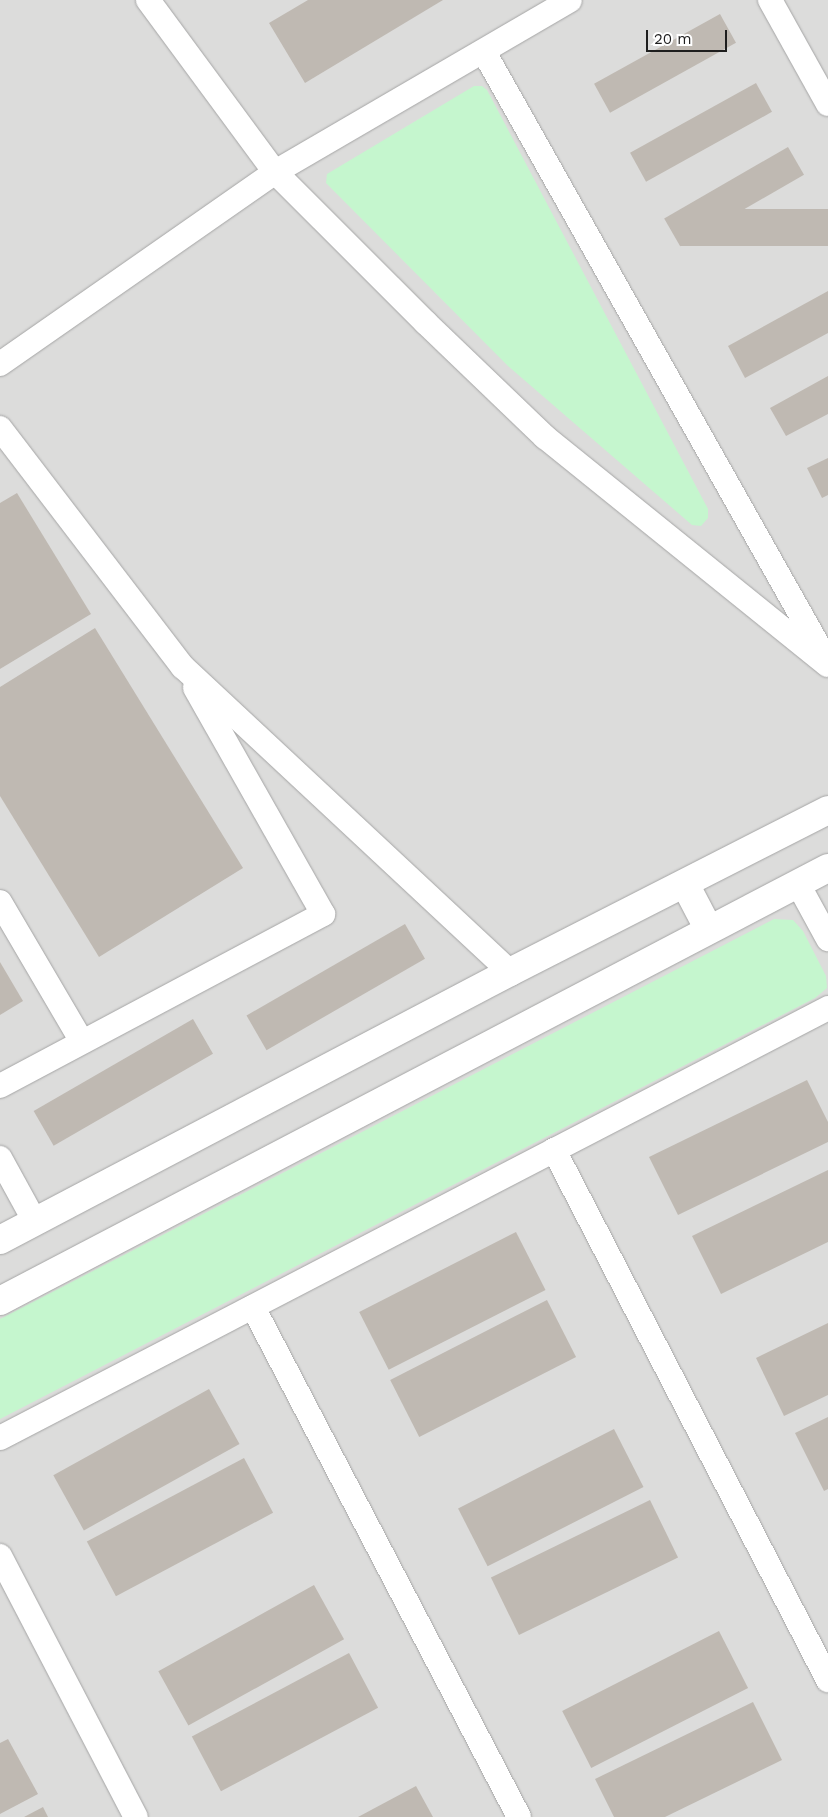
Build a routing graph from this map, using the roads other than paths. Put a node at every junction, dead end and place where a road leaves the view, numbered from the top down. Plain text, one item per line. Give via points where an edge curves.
1 (148, 0) edge
2 (570, 0) edge
3 (770, 0) edge
4 (484, 52) junction
5 (828, 104) edge
6 (275, 172) junction
7 (0, 364) edge
8 (0, 428) edge
9 (828, 664) edge
10 (182, 666) junction
11 (828, 810) edge
12 (828, 868) edge
13 (685, 884) junction
14 (798, 884) junction
15 (0, 902) edge
16 (708, 928) junction
17 (828, 939) edge
18 (510, 972) junction
19 (828, 1008) edge
20 (82, 1042) junction
21 (0, 1086) edge
22 (554, 1150) junction
23 (0, 1158) edge
24 (35, 1222) junction
25 (0, 1240) edge
26 (0, 1300) edge
27 (253, 1307) junction
28 (0, 1438) edge
29 (0, 1556) edge
30 (828, 1680) edge
31 (136, 1817) edge
32 (519, 1817) edge

1 - 6 street
2 - 4 street
3 - 5 street
4 - 6 street
4 - 9 street
6 - 7 street
6 - 9 street via 545,437 691,558
8 - 10 street
10 - 18 street
10 - 20 street via 323,914
11 - 13 street
12 - 14 street
13 - 16 street
13 - 18 street
14 - 16 street
14 - 17 street
15 - 20 street
16 - 26 street
18 - 24 street
19 - 22 street
20 - 21 street
22 - 27 street
22 - 30 street
23 - 24 street
24 - 25 street
27 - 28 street
27 - 32 street
29 - 31 street

